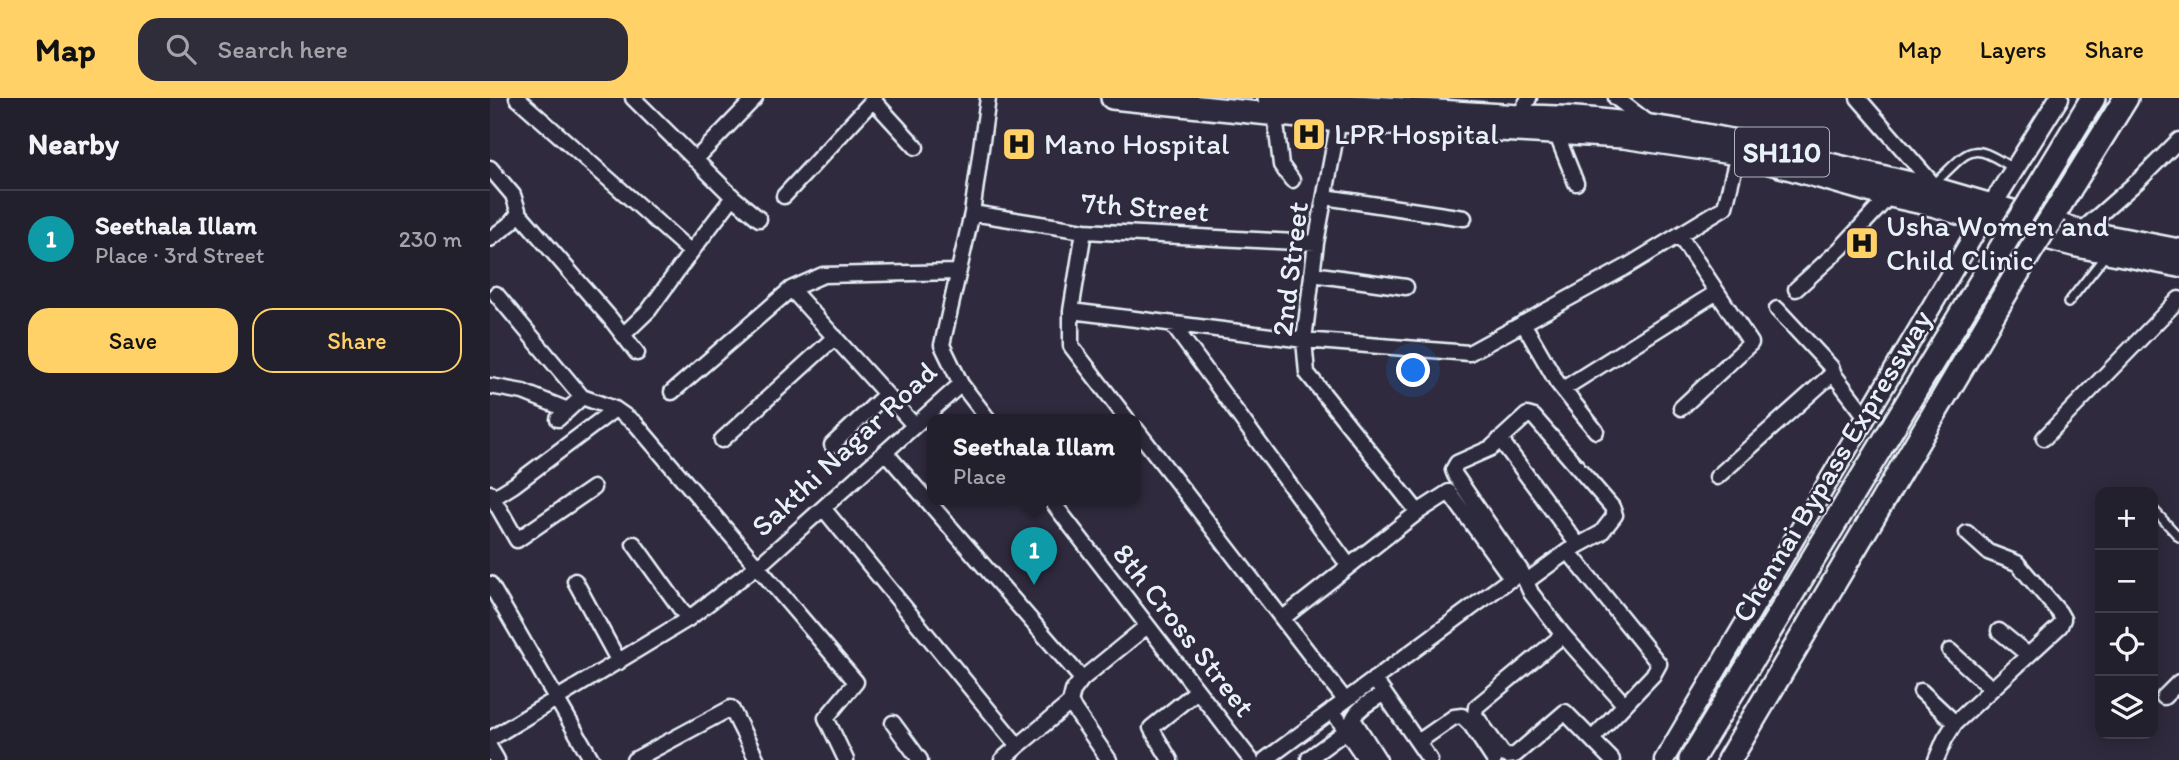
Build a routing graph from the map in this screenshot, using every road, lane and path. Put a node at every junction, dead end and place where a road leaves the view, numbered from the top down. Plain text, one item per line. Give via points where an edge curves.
1 (517, 98) edge
2 (633, 98) edge
3 (755, 98) edge
4 (988, 98) edge
5 (1112, 98) edge
6 (1617, 98) edge
7 (1857, 98) edge
8 (2059, 98) edge
9 (2093, 98) edge
10 (2126, 98) edge
11 (874, 99) edge
12 (1272, 106) edge
13 (1329, 107) edge
14 (1524, 107) edge
15 (1650, 124) junction
16 (1556, 133) junction
17 (2179, 140) edge
18 (916, 147) dead end
19 (1739, 148) junction
20 (695, 160) junction
21 (490, 168) edge
22 (2015, 170) junction
23 (1292, 180) dead end
24 (1576, 183) dead end
25 (1895, 188) junction
26 (1936, 193) junction
27 (784, 196) dead end
28 (733, 197) junction
29 (1325, 197) junction
30 (519, 213) junction
31 (972, 213) junction
32 (1988, 213) junction
33 (1464, 218) dead end
34 (759, 219) dead end
35 (2081, 231) junction
36 (1084, 232) junction
37 (1678, 235) junction
38 (490, 239) edge
39 (1316, 243) junction
40 (2179, 250) edge
41 (691, 252) junction
42 (2108, 252) junction
43 (2179, 266) edge
44 (958, 272) junction
45 (1312, 274) junction
46 (1406, 287) dead end
47 (791, 289) junction
48 (1796, 289) dead end
49 (1717, 292) junction
50 (496, 294) dead end
51 (2179, 299) edge
52 (2068, 303) dead end
53 (1777, 309) dead end
54 (1071, 311) junction
55 (1172, 324) junction
56 (1523, 324) junction
57 (623, 335) junction
58 (835, 337) junction
59 (1304, 341) junction
60 (637, 353) dead end
61 (1835, 376) junction
62 (961, 384) junction
63 (490, 386) edge
64 (1563, 389) junction
65 (672, 392) dead end
66 (886, 394) junction
67 (582, 397) junction
68 (1681, 408) dead end
69 (615, 409) junction
70 (984, 414) edge
71 (1123, 414) edge
72 (1867, 418) junction
73 (914, 425) junction
74 (1596, 430) dead end
75 (1141, 435) edge
76 (2044, 438) dead end
77 (1500, 439) junction
78 (722, 440) dead end
79 (832, 445) dead end
80 (884, 453) junction
81 (1717, 477) dead end
82 (593, 488) dead end
83 (491, 496) edge
84 (927, 502) edge
85 (930, 505) edge
86 (1055, 505) edge
87 (823, 508) junction
88 (1418, 512) junction
89 (2158, 514) edge
90 (1967, 533) dead end
91 (2179, 537) edge
92 (634, 544) dead end
93 (1573, 548) junction
94 (1349, 566) junction
95 (756, 567) junction
96 (1520, 577) junction
97 (575, 581) dead end
98 (490, 584) edge
99 (1283, 618) junction
100 (688, 619) junction
101 (1147, 626) junction
102 (1999, 631) dead end
103 (1563, 635) junction
104 (1950, 651) dead end
105 (2027, 654) junction
106 (619, 662) junction
107 (1082, 679) junction
108 (1374, 679) junction
109 (2179, 682) edge
110 (1991, 688) junction
111 (1197, 691) junction
112 (1921, 691) dead end
113 (1384, 693) junction
114 (2164, 697) dead end
115 (558, 699) junction
116 (1345, 700) junction
117 (1070, 704) junction
118 (1624, 704) junction
119 (1339, 720) junction
120 (893, 723) dead end
121 (1955, 723) junction
122 (490, 738) edge
123 (1592, 740) junction
124 (1418, 742) junction
125 (1018, 746) junction
126 (490, 748) edge
127 (1305, 751) edge
128 (497, 760) edge
129 (592, 760) edge
130 (634, 760) edge
131 (757, 760) edge
132 (846, 760) edge
133 (920, 760) edge
134 (1002, 760) edge
135 (1109, 760) edge
136 (1170, 760) edge
137 (1251, 760) edge
138 (1265, 760) edge
139 (1366, 760) edge
140 (1379, 760) edge
141 (1430, 760) edge
142 (1494, 760) edge
143 (1612, 760) edge
144 (1664, 760) edge
145 (1691, 760) edge
146 (1729, 760) edge
147 (1937, 760) edge

1 - 41 street
2 - 20 street
3 - 20 street
4 - 31 street, Sakthi Nagar Road
5 - 12 main road, SH110
6 - 15 street
7 - 26 street
8 - 22 street
9 - 145 highway, Chennai Bypass Expressway, bridge
10 - 146 highway, Chennai Bypass Expressway, bridge
11 - 18 street
11 - 27 street
12 - 13 main road, SH110
12 - 23 street via 1281,165
13 - 14 main road, SH110
13 - 16 main road, SH110
13 - 29 street, 2nd Street
14 - 15 main road, SH110 via 1549,116
15 - 19 main road, SH110
16 - 19 main road, SH110
16 - 24 street
17 - 35 street
19 - 25 main road, SH110 via 1871,192
19 - 37 street via 1725,207
20 - 28 street
21 - 30 street via 513,195
22 - 26 lane via 1977,150 1968,153
22 - 32 street
25 - 26 main road, SH110
25 - 48 street
26 - 32 main road, SH110
28 - 34 street
28 - 41 street
29 - 33 street
29 - 39 street, 2nd Street
30 - 38 street
30 - 57 street
31 - 36 street, 7th Street
31 - 44 street, Sakthi Nagar Road
32 - 35 main road, SH110
32 - 42 main road, SH110 via 2077,247
32 - 72 street
35 - 40 main road, SH110
36 - 39 street, 7th Street
36 - 54 street
37 - 49 street
37 - 56 street
39 - 45 street, 2nd Street
41 - 57 street via 649,310
42 - 43 main road, SH110
42 - 52 lane
44 - 47 street via 823,275
44 - 62 street, Sakthi Nagar Road via 942,345
45 - 46 street
45 - 59 street, 2nd Street
47 - 58 street
47 - 65 street
49 - 64 street
49 - 68 street via 1751,343
50 - 67 street
51 - 76 street
53 - 61 street
54 - 55 street
54 - 71 street via 1071,346
55 - 59 street
55 - 94 street
56 - 59 street via 1469,353
56 - 64 street
57 - 60 street
58 - 66 street
58 - 78 street
59 - 88 street, 2nd Street via 1307,373
61 - 72 street
61 - 81 street
62 - 70 street
62 - 73 street, Sakthi Nagar Road
63 - 67 street via 523,392 563,415
64 - 74 street
66 - 73 street
66 - 79 street
67 - 69 street
69 - 83 street via 514,485
69 - 95 street via 635,423
72 - 144 street
73 - 80 street, Sakthi Nagar Road
75 - 99 street
77 - 93 street
77 - 93 street via 1522,418 1534,418 1612,507 1611,523
77 - 96 street via 1457,463 1454,470
80 - 84 street
80 - 87 street, Sakthi Nagar Road
82 - 83 street via 517,540
85 - 107 street
86 - 101 street, 8th Cross Street
87 - 95 street, Sakthi Nagar Road
87 - 125 street
88 - 94 street
88 - 96 street via 1449,492
89 - 91 lane
90 - 105 street via 1988,552 2017,563 2063,619
92 - 100 street
93 - 96 street
93 - 118 street via 1659,664
94 - 99 street
95 - 100 street, Sakthi Nagar Road
95 - 132 street via 856,682 826,718
96 - 103 street
96 - 108 street
97 - 106 street
98 - 115 street
99 - 116 street
100 - 106 street, Sakthi Nagar Road
101 - 107 street
101 - 111 street, 8th Cross Street
102 - 105 street
103 - 118 street
103 - 123 street via 1474,712 1507,756 1515,755 1565,712
104 - 110 street
105 - 110 street
106 - 115 street, Sakthi Nagar Road
107 - 117 street
108 - 113 street
108 - 116 street
109 - 114 street
110 - 121 street
111 - 136 street via 1151,728
111 - 137 street, 8th Cross Street
112 - 121 street
113 - 124 street
113 - 140 street via 1353,719
115 - 122 street, Sakthi Nagar Road
115 - 129 street
116 - 119 street
117 - 125 street
117 - 135 street
118 - 123 street
119 - 127 street
119 - 127 street
119 - 139 street
120 - 133 street
121 - 147 street
123 - 143 street
124 - 141 street
124 - 142 street via 1462,716
125 - 134 street
126 - 128 street
127 - 138 street
130 - 131 street via 732,708

